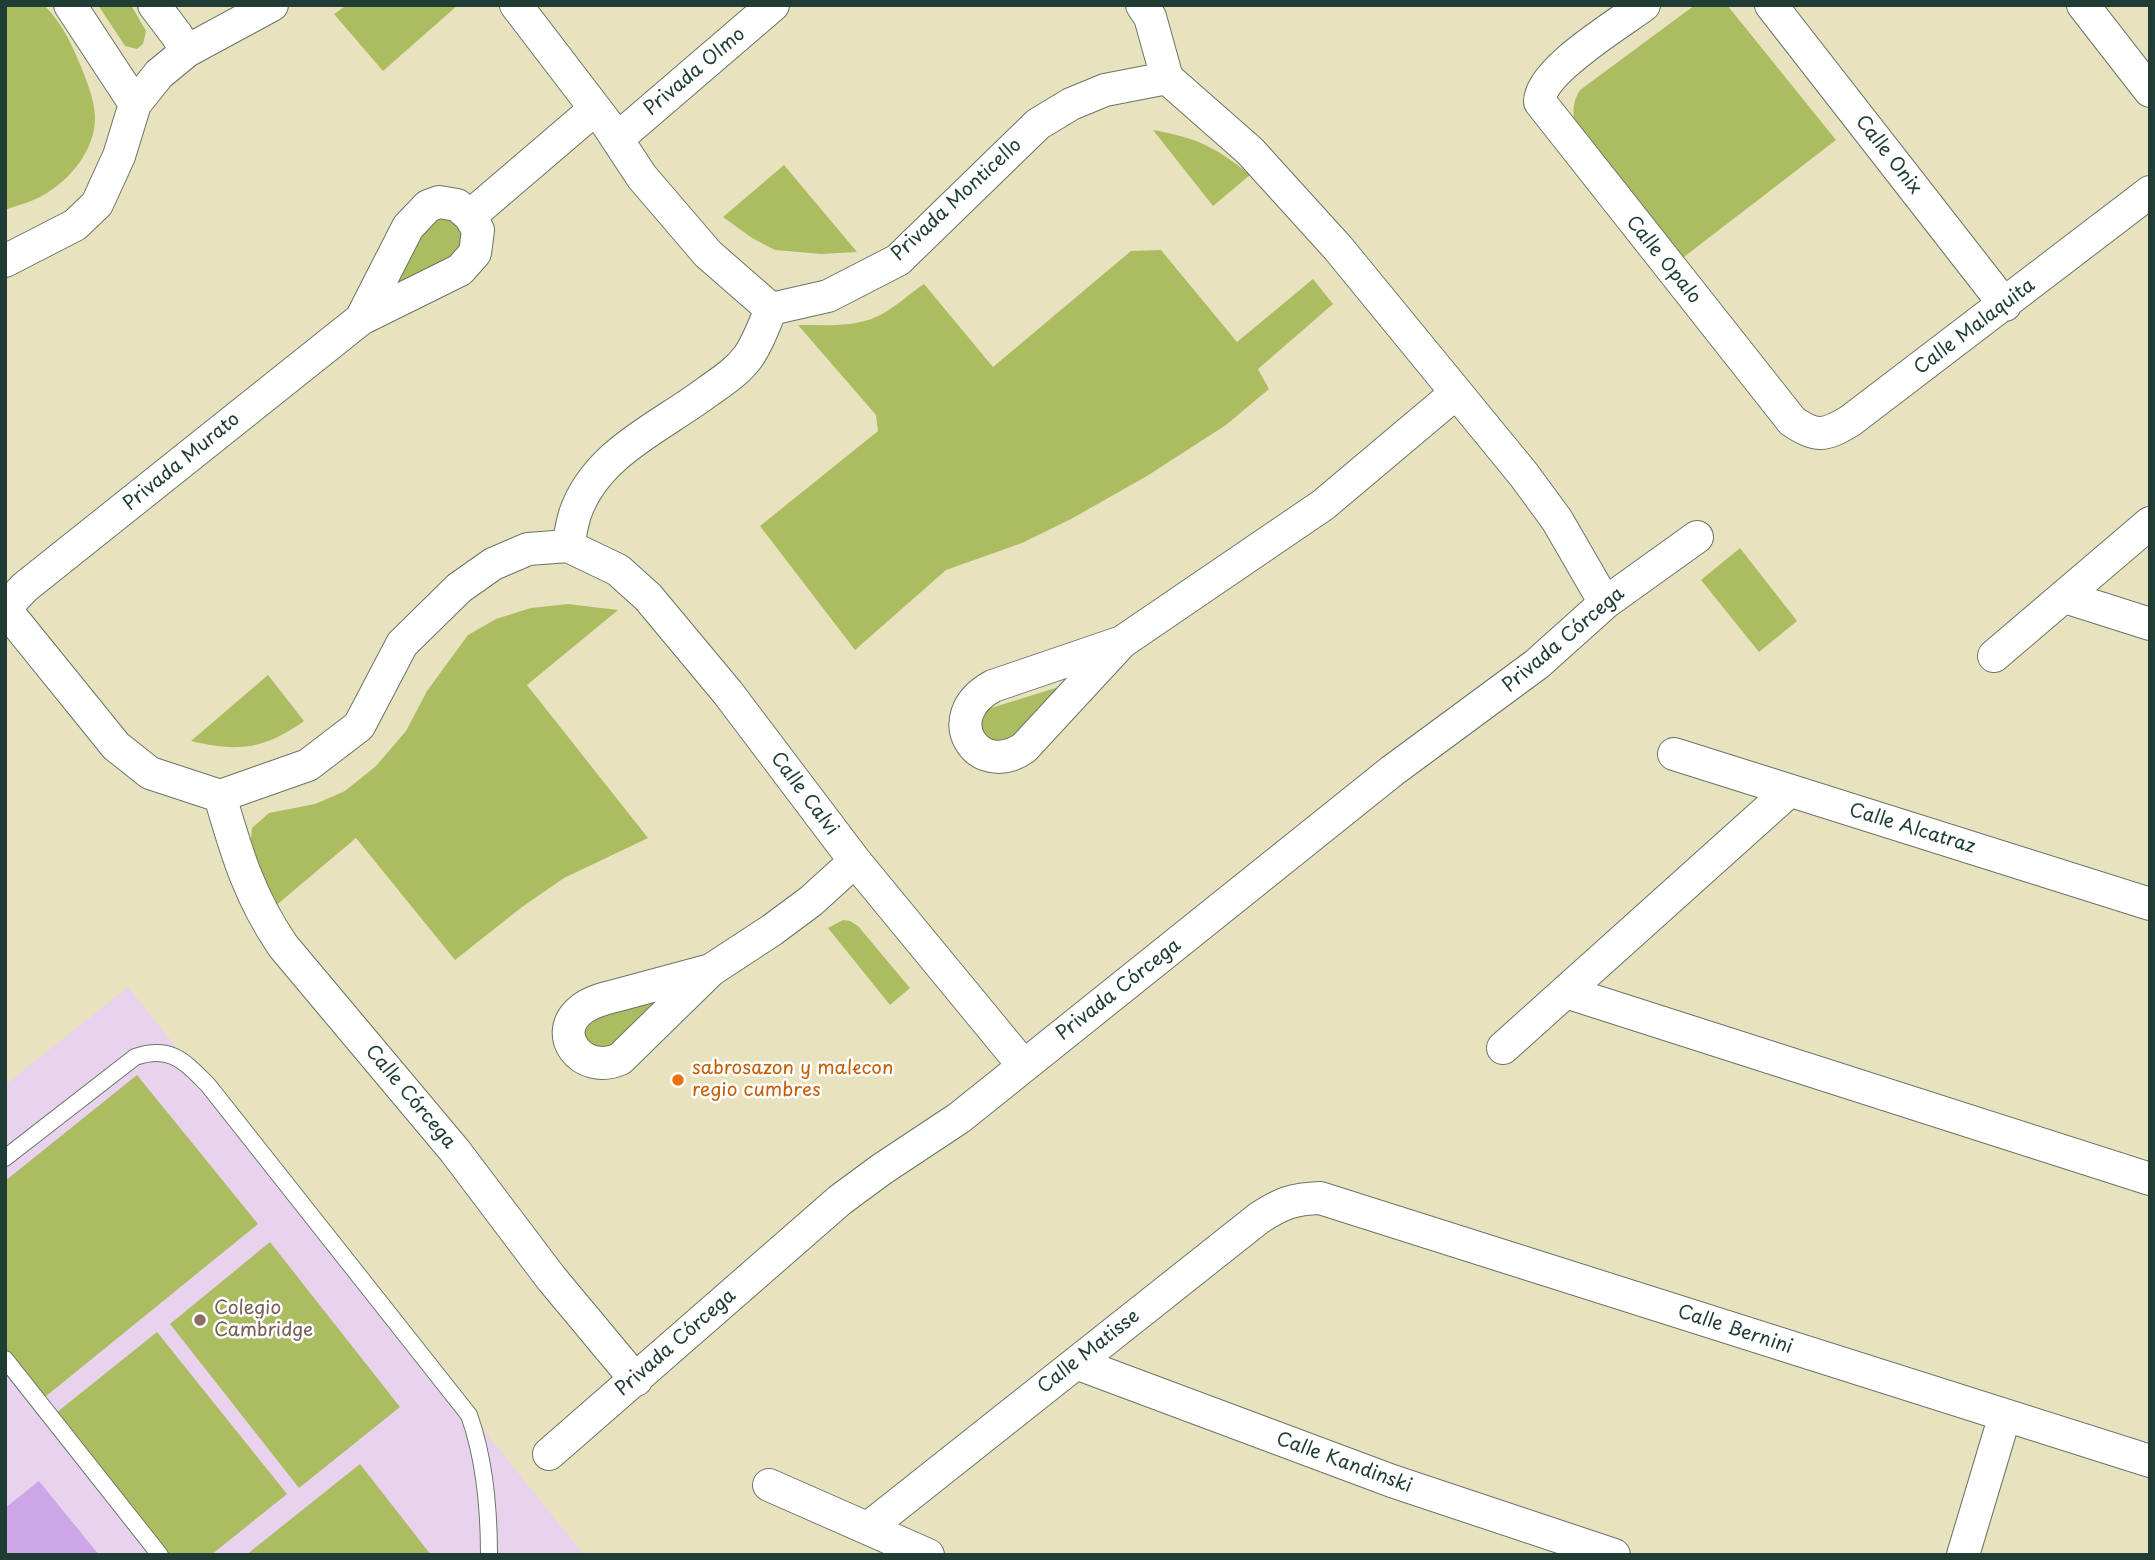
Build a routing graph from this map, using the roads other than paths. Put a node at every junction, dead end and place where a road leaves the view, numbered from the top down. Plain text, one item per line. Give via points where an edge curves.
1 (70, 5) edge
2 (154, 5) edge
3 (272, 5) edge
4 (516, 5) edge
5 (773, 5) edge
6 (1142, 5) edge
7 (1644, 5) edge
8 (1772, 5) edge
9 (2083, 5) edge
10 (187, 51) junction
11 (1167, 78) junction
12 (2150, 91) edge
13 (135, 104) junction
14 (595, 109) junction
15 (617, 139) junction
16 (2150, 192) edge
17 (471, 216) junction
18 (5, 261) edge
19 (2005, 305) junction
20 (771, 309) junction
21 (361, 319) junction
22 (1456, 393) junction
23 (1792, 421) joint
24 (2150, 523) edge
25 (1697, 537) dead end
26 (568, 545) junction
27 (2065, 597) junction
28 (1605, 603) junction
29 (5, 608) edge
30 (2150, 624) edge
31 (1122, 642) junction
32 (1994, 656) dead end
33 (1674, 754) dead end
34 (1789, 791) junction
35 (220, 796) junction
36 (855, 862) junction
37 (2150, 904) edge
38 (711, 970) dead end
39 (1566, 992) junction
40 (1503, 1048) dead end
41 (1023, 1065) junction
42 (5, 1158) edge
43 (2150, 1179) edge
44 (1320, 1198) joint
45 (5, 1359) edge
46 (1076, 1363) junction
47 (636, 1380) junction
48 (2005, 1416) junction
49 (549, 1454) dead end
50 (2150, 1461) edge
51 (768, 1485) dead end
52 (868, 1528) junction
53 (160, 1555) edge
54 (489, 1555) edge
55 (928, 1555) edge
56 (1614, 1555) edge
57 (1963, 1555) edge

1 - 13 street
2 - 10 street
3 - 10 street
4 - 14 street
5 - 15 street, Privada Olmo
6 - 11 street via 1150,17
7 - 23 street, Calle Opalo via 1564,64 1545,84 1540,102
8 - 19 street, Calle Onix
9 - 12 street
10 - 13 street via 159,74
11 - 20 street, Privada Monticello via 1105,90 1071,104 1038,124 898,260 828,296
11 - 22 street via 1272,173
13 - 18 street via 119,156 96,204 75,225
14 - 15 street
14 - 17 street
15 - 20 street via 642,177 708,254
16 - 19 street, Calle Malaquita
17 - 21 street, Privada Murato via 478,243 460,270
17 - 21 street, Privada Murato via 457,205 439,202 428,206 408,227
19 - 23 street, Calle Malaquita via 1836,430 1815,434
20 - 26 street via 758,341 735,372 615,454 591,483 576,512
21 - 29 street, Privada Murato via 25,587
22 - 28 street via 1557,520
22 - 31 street via 1323,505
24 - 27 street
25 - 28 street, Privada Córcega
26 - 35 street via 528,549 493,564 459,588 402,644 359,726 309,765
26 - 36 street, Calle Calvi via 618,570 649,597
27 - 30 street
27 - 32 street
28 - 41 street, Privada Córcega via 1537,664 1392,771
29 - 35 street via 116,746 150,773
31 - 31 street via 982,692 965,716 974,746 990,757 1017,753
33 - 34 street, Calle Alcatraz
34 - 37 street, Calle Alcatraz
34 - 39 street
35 - 47 street, Calle Córcega via 251,892 283,946 455,1151
36 - 38 street via 801,908
36 - 41 street, Calle Calvi
39 - 40 street
39 - 43 street
41 - 47 street, Privada Córcega via 959,1118 840,1200
42 - 54 lane via 135,1057 153,1051 168,1053 187,1065 208,1085 469,1415 479,1448
44 - 46 street, Calle Matisse via 1295,1199 1268,1211
44 - 48 street, Calle Bernini
45 - 53 lane
46 - 52 street, Calle Matisse
46 - 56 street, Calle Kandinski via 1392,1481
47 - 49 street, Privada Córcega
48 - 50 street, Calle Bernini
48 - 57 street
51 - 52 street
52 - 55 street

